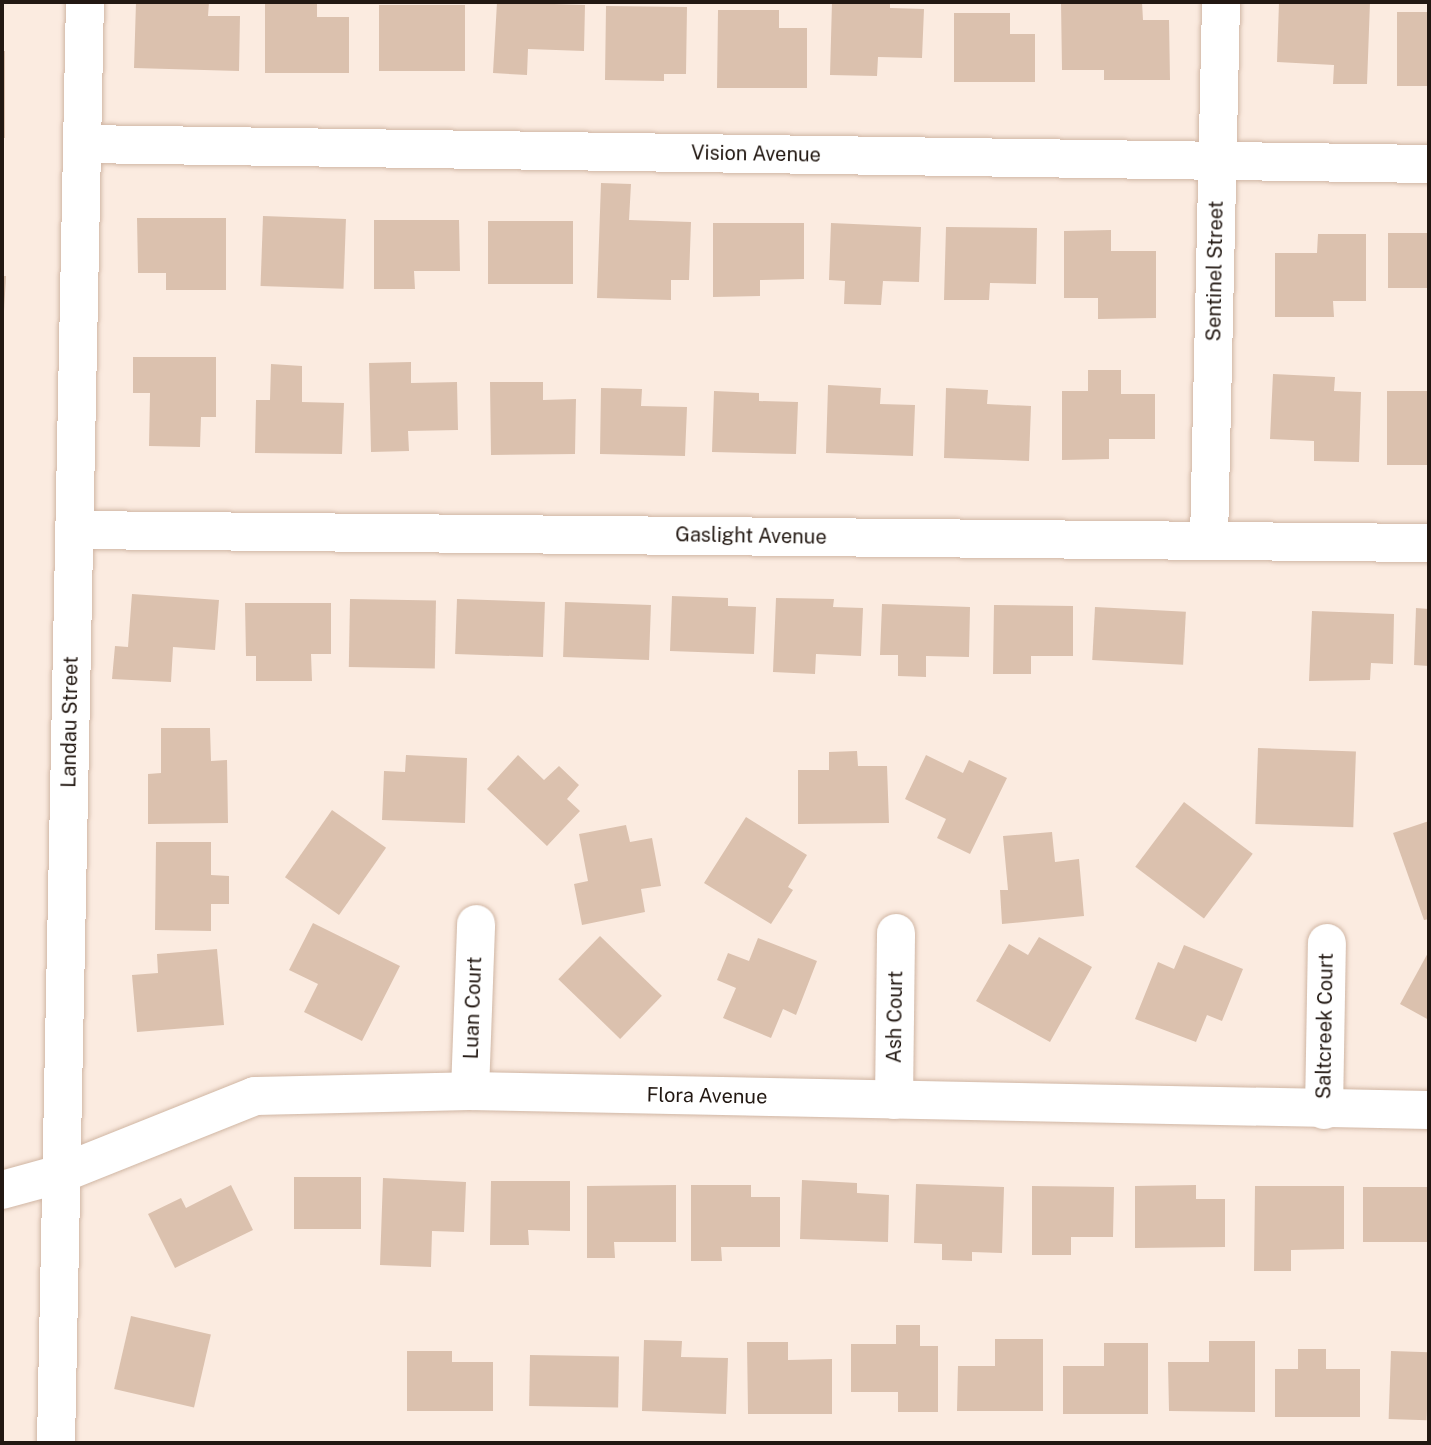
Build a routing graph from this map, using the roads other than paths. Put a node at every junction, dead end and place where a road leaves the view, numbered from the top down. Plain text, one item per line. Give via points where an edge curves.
1 (85, 2) edge
2 (1221, 2) edge
3 (82, 144) junction
4 (1218, 160) junction
5 (1429, 164) edge
6 (74, 530) junction
7 (1209, 540) junction
8 (1429, 543) edge
9 (476, 924) dead end
10 (896, 933) dead end
11 (1327, 943) dead end
12 (470, 1091) junction
13 (894, 1100) junction
14 (1324, 1110) junction
15 (1429, 1110) edge
16 (60, 1174) junction
17 (2, 1190) edge
18 (56, 1443) edge

1 - 3 street, Landau Street
2 - 4 street, Sentinel Street
3 - 4 street, Vision Avenue
3 - 6 street, Landau Street
4 - 5 street, Vision Avenue
4 - 7 street, Sentinel Street
6 - 7 street, Gaslight Avenue
6 - 16 street, Landau Street
7 - 8 street, Gaslight Avenue
9 - 12 street, Luan Court
10 - 13 street, Ash Court
11 - 14 street, Saltcreek Court
12 - 13 street, Flora Avenue
12 - 16 street, Flora Avenue via 255,1096
13 - 14 street, Flora Avenue
14 - 15 street, Flora Avenue
16 - 17 street, Flora Avenue
16 - 18 street, Landau Street

